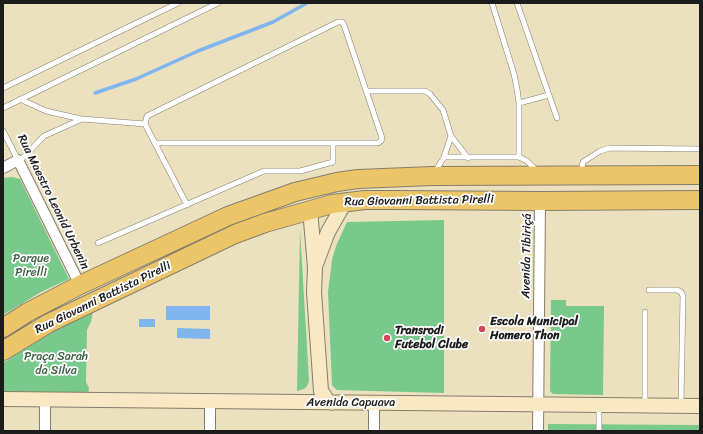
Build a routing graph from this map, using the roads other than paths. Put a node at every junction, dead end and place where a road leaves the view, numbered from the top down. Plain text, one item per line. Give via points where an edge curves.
1 (178, 3) edge
2 (218, 3) edge
3 (492, 3) edge
4 (517, 3) edge
5 (3, 88) edge
6 (366, 91) junction
7 (549, 96) junction
8 (20, 99) junction
9 (519, 103) junction
10 (3, 108) edge
11 (557, 118) dead end
12 (82, 119) junction
13 (145, 124) junction
14 (3, 131) edge
15 (451, 136) junction
16 (155, 143) junction
17 (334, 143) junction
18 (700, 149) edge
19 (444, 157) junction
20 (519, 157) junction
21 (468, 158) junction
22 (18, 160) junction
23 (3, 168) edge
24 (540, 175) junction
25 (581, 175) junction
26 (432, 176) junction
27 (700, 176) edge
28 (295, 192) junction
29 (700, 200) edge
30 (540, 201) junction
31 (345, 202) junction
32 (187, 205) junction
33 (310, 209) junction
34 (98, 243) dead end
35 (315, 268) junction
36 (80, 285) junction
37 (649, 290) dead end
38 (645, 312) dead end
39 (3, 328) edge
40 (3, 351) edge
41 (320, 391) junction
42 (3, 399) edge
43 (45, 400) junction
44 (210, 402) junction
45 (307, 403) junction
46 (332, 403) junction
47 (374, 403) junction
48 (538, 405) junction
49 (599, 405) junction
50 (645, 406) junction
51 (681, 406) junction
52 (700, 406) edge
53 (45, 431) edge
54 (210, 431) edge
55 (374, 431) edge
56 (538, 431) edge
57 (599, 431) edge

1 - 5 lane
2 - 8 lane
3 - 9 lane via 514,74
4 - 7 lane
6 - 13 lane via 344,25 338,22 147,116
6 - 15 lane via 426,91 443,110
6 - 17 lane via 382,138 381,142
7 - 9 lane
7 - 11 lane
8 - 10 lane
8 - 12 lane via 46,111
9 - 20 lane
12 - 13 lane
12 - 22 lane via 44,136
13 - 16 lane
14 - 22 lane, Rua Maestro Leonid Urbenin
15 - 19 lane
15 - 21 lane
16 - 17 lane
16 - 32 lane
17 - 32 lane via 334,162 300,171 264,171
18 - 25 lane via 610,148 583,162
19 - 21 lane
19 - 26 lane
20 - 21 lane
20 - 24 lane via 527,161
22 - 23 street
22 - 36 street, Rua Maestro Leonid Urbenin
24 - 25 highway, Rua Giovanni Battista Pirelli
24 - 26 highway, Rua Giovanni Battista Pirelli
25 - 27 highway, Rua Giovanni Battista Pirelli
26 - 28 highway, Rua Giovanni Battista Pirelli via 358,179
28 - 33 highway
28 - 36 highway, Rua Giovanni Battista Pirelli via 228,216
29 - 30 highway, Rua Giovanni Battista Pirelli
30 - 31 highway, Rua Giovanni Battista Pirelli
30 - 48 street, Avenida Tibiriçá
31 - 33 highway, Rua Giovanni Battista Pirelli
31 - 35 street via 328,232
32 - 34 lane
33 - 35 street
33 - 40 highway, Rua Giovanni Battista Pirelli via 235,234 49,323
35 - 41 street
36 - 39 highway, Rua Giovanni Battista Pirelli
37 - 51 lane via 676,290 683,296
38 - 50 lane
41 - 45 street
41 - 46 street
42 - 43 street, Avenida Capuava
43 - 44 street, Avenida Capuava
43 - 53 street
44 - 45 street, Avenida Capuava
44 - 54 street
45 - 46 street, Avenida Capuava
46 - 47 street, Avenida Capuava
47 - 48 street, Avenida Capuava
47 - 55 street
48 - 49 street, Avenida Capuava
48 - 56 street, Avenida Tibiriçá
49 - 50 street, Avenida Capuava
49 - 57 lane
50 - 51 street, Avenida Capuava
51 - 52 street, Avenida Capuava

